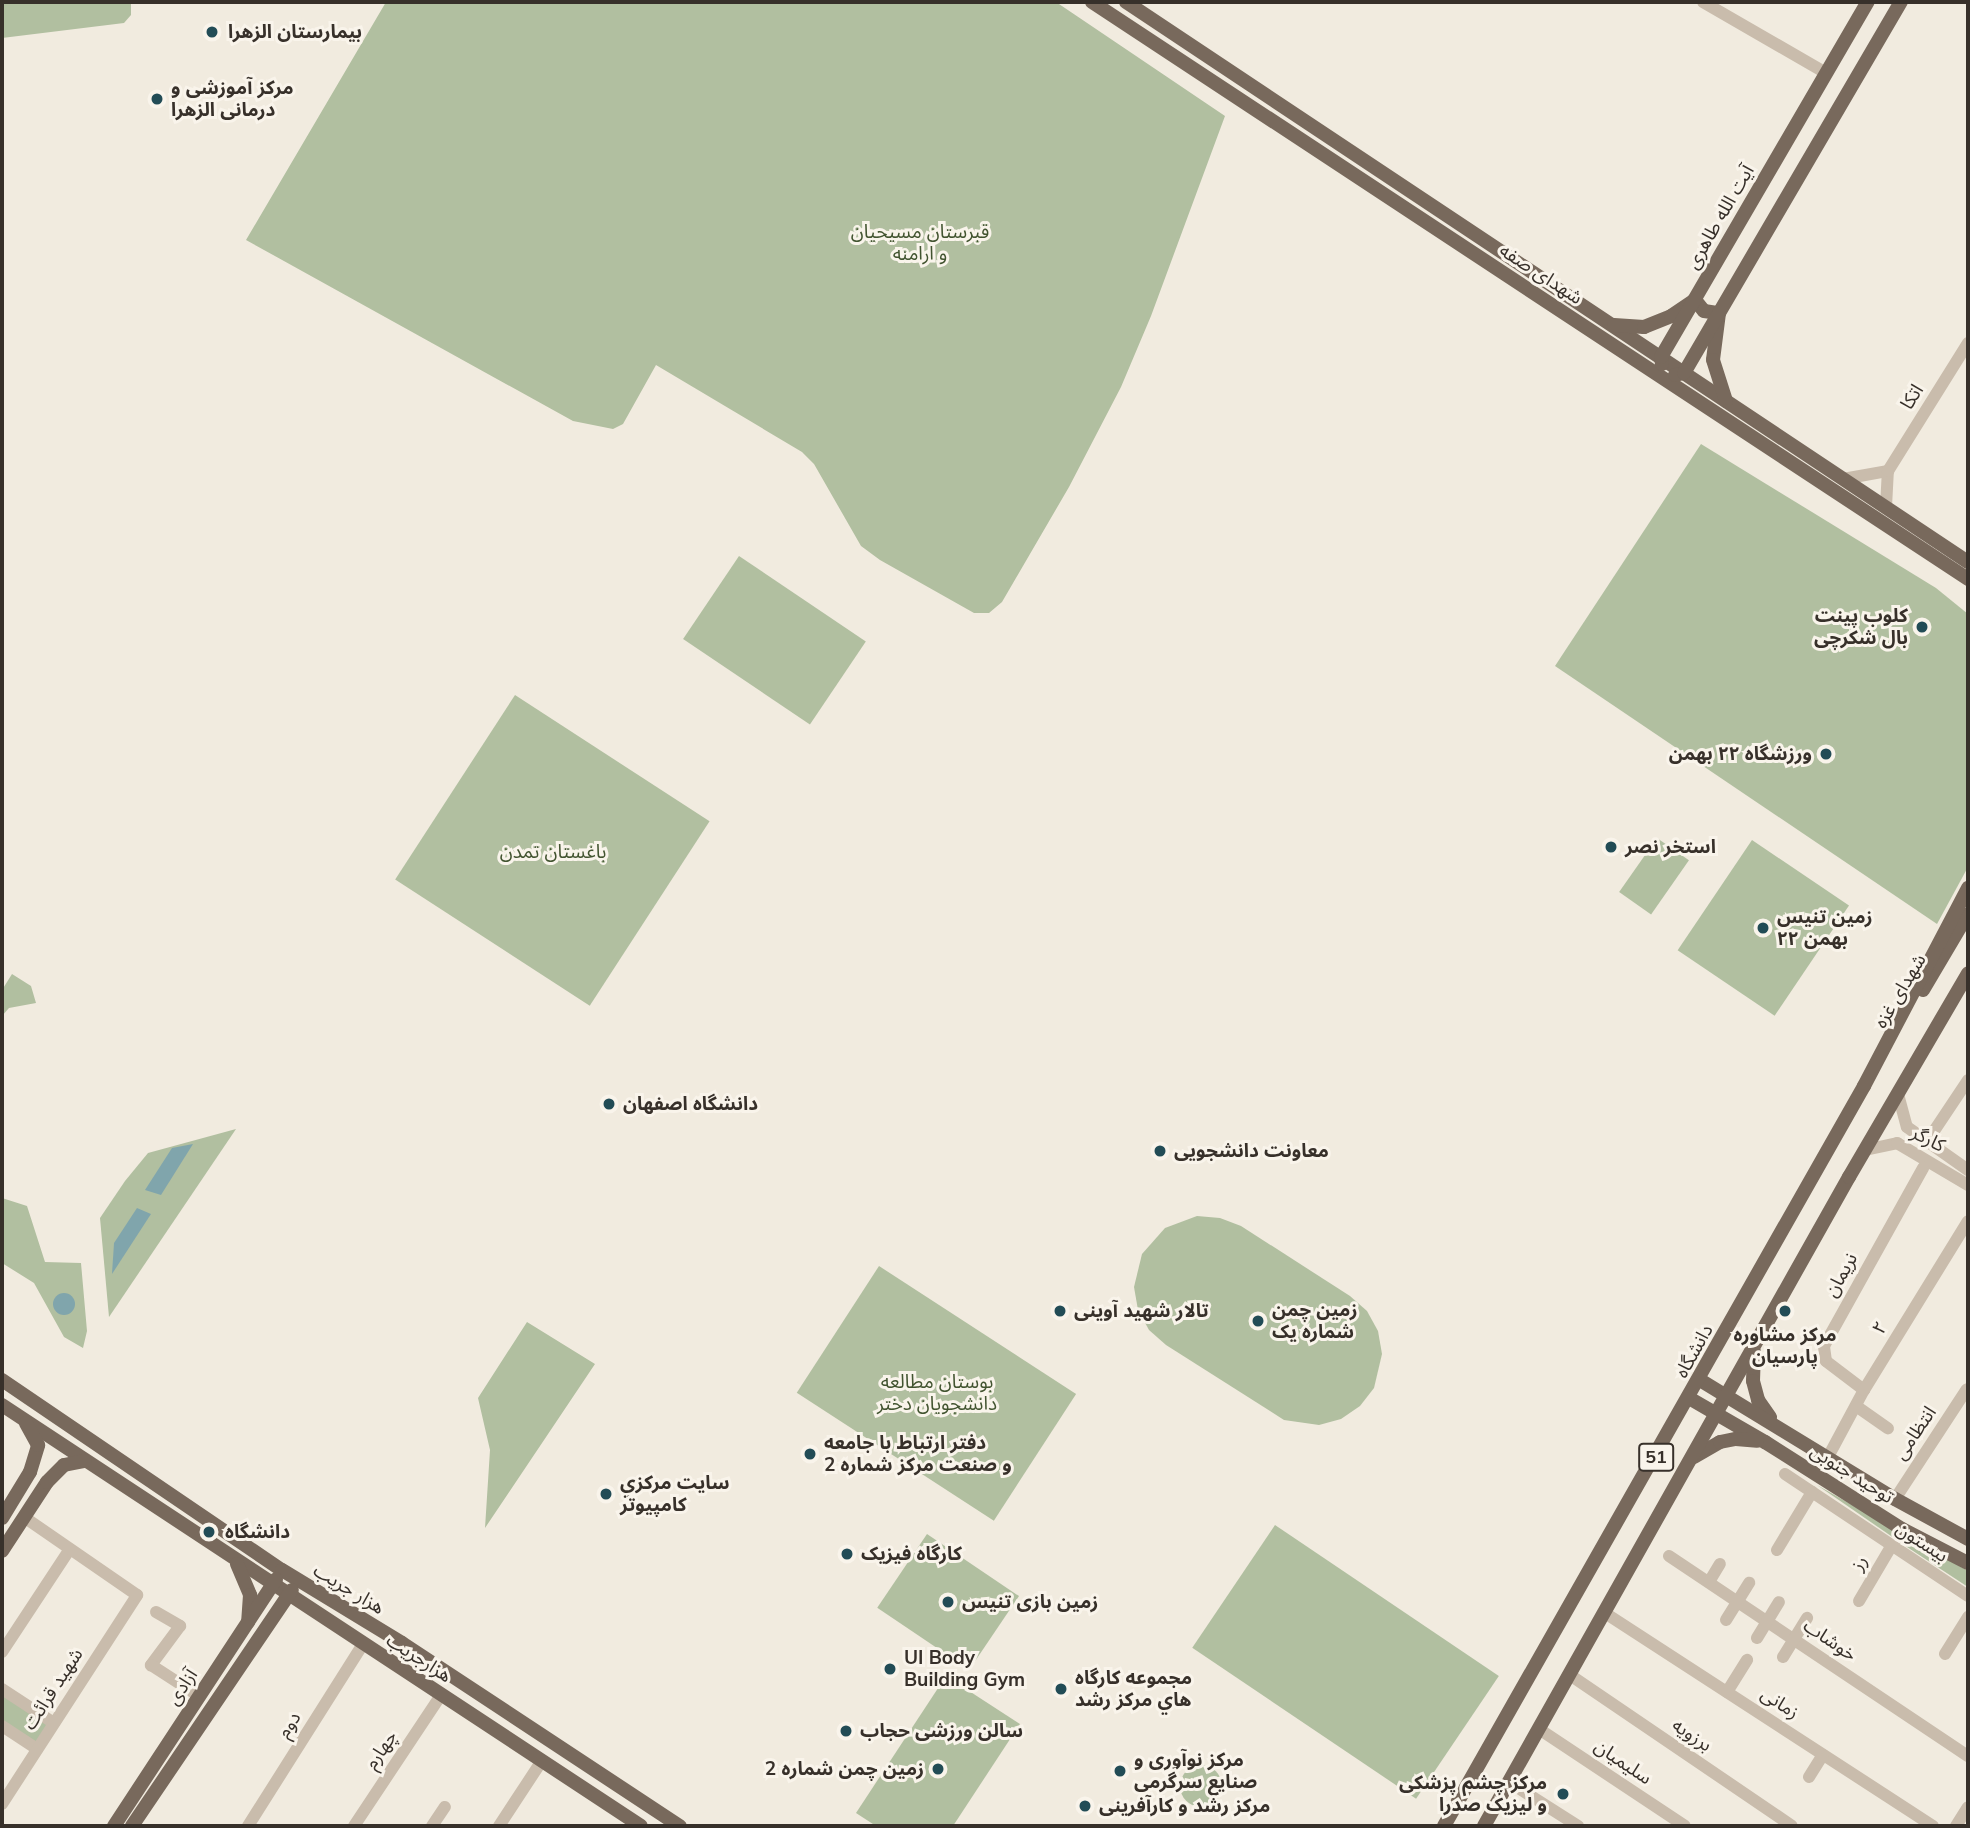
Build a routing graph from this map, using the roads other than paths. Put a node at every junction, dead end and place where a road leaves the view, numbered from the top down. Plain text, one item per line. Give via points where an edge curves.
1 (1091, 2) edge
2 (1126, 2) edge
3 (1703, 2) edge
4 (1868, 2) edge
5 (1901, 2) edge
6 (1826, 73) junction
7 (1695, 300) junction
8 (1719, 313) junction
9 (1613, 325) junction
10 (1968, 343) edge
11 (1661, 357) junction
12 (1684, 373) junction
13 (1664, 377) junction
14 (1726, 401) junction
15 (1888, 471) junction
16 (1843, 479) junction
17 (1886, 507) junction
18 (1968, 562) edge
19 (1968, 579) edge
20 (1968, 888) edge
21 (1968, 914) edge
22 (1968, 961) edge
23 (1968, 972) edge
24 (1968, 1080) edge
25 (1864, 1086) junction
26 (1898, 1094) junction
27 (1926, 1143) junction
28 (1865, 1150) junction
29 (1923, 1168) dead end
30 (1968, 1170) edge
31 (1968, 1185) edge
32 (1968, 1221) edge
33 (1754, 1346) junction
34 (2, 1380) edge
35 (1700, 1380) junction
36 (1967, 1389) edge
37 (1864, 1390) junction
38 (1727, 1395) junction
39 (1689, 1398) junction
40 (2, 1405) edge
41 (1856, 1405) junction
42 (1717, 1415) junction
43 (26, 1421) junction
44 (1775, 1424) junction
45 (1888, 1428) dead end
46 (1765, 1442) junction
47 (1828, 1457) junction
48 (1693, 1458) junction
49 (85, 1461) junction
50 (1785, 1474) dead end
51 (1812, 1492) junction
52 (1895, 1499) junction
53 (24, 1517) junction
54 (2, 1518) edge
55 (1898, 1526) junction
56 (1968, 1539) edge
57 (1892, 1545) junction
58 (70, 1549) junction
59 (1777, 1550) dead end
60 (2, 1551) edge
61 (1968, 1552) edge
62 (1669, 1556) dead end
63 (236, 1562) junction
64 (1968, 1563) edge
65 (1720, 1564) dead end
66 (282, 1570) junction
67 (298, 1580) junction
68 (1709, 1582) junction
69 (1749, 1583) dead end
70 (272, 1586) junction
71 (288, 1596) junction
72 (1968, 1596) edge
73 (1859, 1601) dead end
74 (1738, 1602) junction
75 (1779, 1602) dead end
76 (156, 1612) dead end
77 (1605, 1613) junction
78 (1968, 1617) edge
79 (1807, 1618) dead end
80 (1727, 1620) dead end
81 (1767, 1622) junction
82 (248, 1623) junction
83 (1757, 1638) dead end
84 (1794, 1640) junction
85 (363, 1644) junction
86 (2, 1652) edge
87 (1945, 1654) dead end
88 (1783, 1657) dead end
89 (1747, 1660) dead end
90 (1570, 1675) junction
91 (2, 1689) edge
92 (1727, 1692) junction
93 (441, 1695) junction
94 (199, 1696) junction
95 (54, 1723) junction
96 (2, 1726) edge
97 (1539, 1729) junction
98 (37, 1749) junction
99 (1823, 1755) junction
100 (1968, 1756) edge
101 (541, 1762) junction
102 (1809, 1777) dead end
103 (1509, 1782) junction
104 (633, 1796) junction
105 (2, 1804) edge
106 (445, 1807) dead end
107 (1968, 1807) edge
108 (132, 1816) edge
109 (628, 1821) edge
110 (114, 1826) edge
111 (248, 1826) edge
112 (354, 1826) edge
113 (432, 1826) edge
114 (499, 1826) edge
115 (680, 1826) edge
116 (1444, 1826) edge
117 (1484, 1826) edge
118 (1578, 1826) edge
119 (1685, 1826) edge
120 (1792, 1826) edge
121 (1933, 1826) edge
122 (1956, 1826) edge

1 - 13 main road, شهدای صفه
2 - 9 main road, شهدای صفه
3 - 6 street
4 - 6 main road, آیت الله طاهری
5 - 8 main road
6 - 7 main road, آیت الله طاهری
7 - 8 main road via 1704,311
7 - 9 main road via 1644,327
7 - 11 main road, آیت الله طاهری
8 - 12 main road
8 - 14 main road via 1713,360
9 - 11 main road, شهدای صفه
10 - 15 street, اتکا
11 - 12 main road, شهدای صفه
11 - 13 main road
12 - 13 main road
12 - 14 main road, شهدای صفه
13 - 19 main road, شهدای صفه
14 - 16 main road, شهدای صفه
15 - 16 street
15 - 17 street
16 - 17 main road, شهدای صفه
17 - 18 main road, شهدای صفه
20 - 25 main road, دانشگاه
21 - 25 main road, شهدای غزه / 51
22 - 26 main road, 51
23 - 26 main road
24 - 27 street
25 - 35 main road, دانشگاه / 51
26 - 27 street, کارگر via 1908,1127
26 - 28 main road, 51
27 - 30 street, کارگر
28 - 31 street, کارگر via 1897,1143
28 - 33 main road, 51
29 - 37 street, نریمان via 1824,1346 1826,1361
32 - 37 street, ۲
33 - 38 main road, 51
33 - 44 main road via 1752,1381 1758,1400
34 - 66 main road, هزار جریب
35 - 38 main road, توحید جنوبی
35 - 39 main road, دانشگاه / 51
36 - 52 street, انتظامی
37 - 41 street, ۲
38 - 42 main road, 51
38 - 44 main road, توحید جنوبی
39 - 42 main road, توحید جنوبی
39 - 116 main road, دانشگاه / 51
40 - 43 main road, هزارجریب
41 - 45 street
41 - 47 street, ۲
42 - 46 main road, توحید جنوبی
42 - 48 main road, 51
43 - 49 main road, هزارجریب
43 - 54 main road via 38,1445 30,1472
44 - 47 main road, توحید جنوبی
46 - 48 main road via 1720,1441
46 - 55 main road, توحید جنوبی
47 - 52 main road, توحید جنوبی
48 - 77 main road, 51
49 - 53 main road via 64,1465
49 - 63 main road, هزارجریب
50 - 51 street, بیستون
51 - 57 street, بیستون
51 - 59 street
52 - 56 main road, توحید جنوبی
53 - 58 street
53 - 60 main road
55 - 61 main road via 1894,1520 1898,1516
55 - 64 main road, توحید جنوبی
57 - 72 street, بیستون
57 - 73 street, رز
58 - 86 street
58 - 95 street, شهید قرائت via 137,1595
62 - 68 street, خوشاب
63 - 70 main road, هزارجریب
63 - 82 main road via 250,1595
65 - 68 street
66 - 67 main road, هزار جریب
66 - 70 main road, آزادی
67 - 71 main road, آزادی
67 - 104 main road, هزار جریب
68 - 74 street, خوشاب
69 - 74 street
70 - 71 main road, هزارجریب
70 - 82 main road, آزادی
71 - 85 main road, هزارجریب
71 - 108 main road, آزادی
74 - 80 street
74 - 81 street, خوشاب
75 - 81 street
76 - 94 street via 180,1626 151,1665
77 - 90 main road, 51
77 - 92 street, زمانی
78 - 87 street
79 - 84 street
81 - 83 street
81 - 84 street, خوشاب
82 - 94 main road, آزادی
84 - 88 street
84 - 100 street, خوشاب
85 - 93 main road, هزارجریب
85 - 111 street, دوم
89 - 92 street
90 - 97 main road, 51
90 - 120 street, برزویه
91 - 95 street
92 - 99 street, زمانی
93 - 101 main road, هزارجریب
93 - 112 street, چهارم
94 - 108 main road, آزادی
95 - 98 street, شهید قرائت
96 - 98 street
97 - 103 main road, 51
97 - 119 street, سلیمیان
98 - 105 street, شهید قرائت
99 - 102 street
99 - 121 street, زمانی
101 - 109 main road, هزارجریب
101 - 114 street
103 - 117 main road, 51
103 - 118 street
104 - 109 main road
104 - 115 main road, هزار جریب
106 - 113 street
107 - 122 street
108 - 110 main road, آزادی

